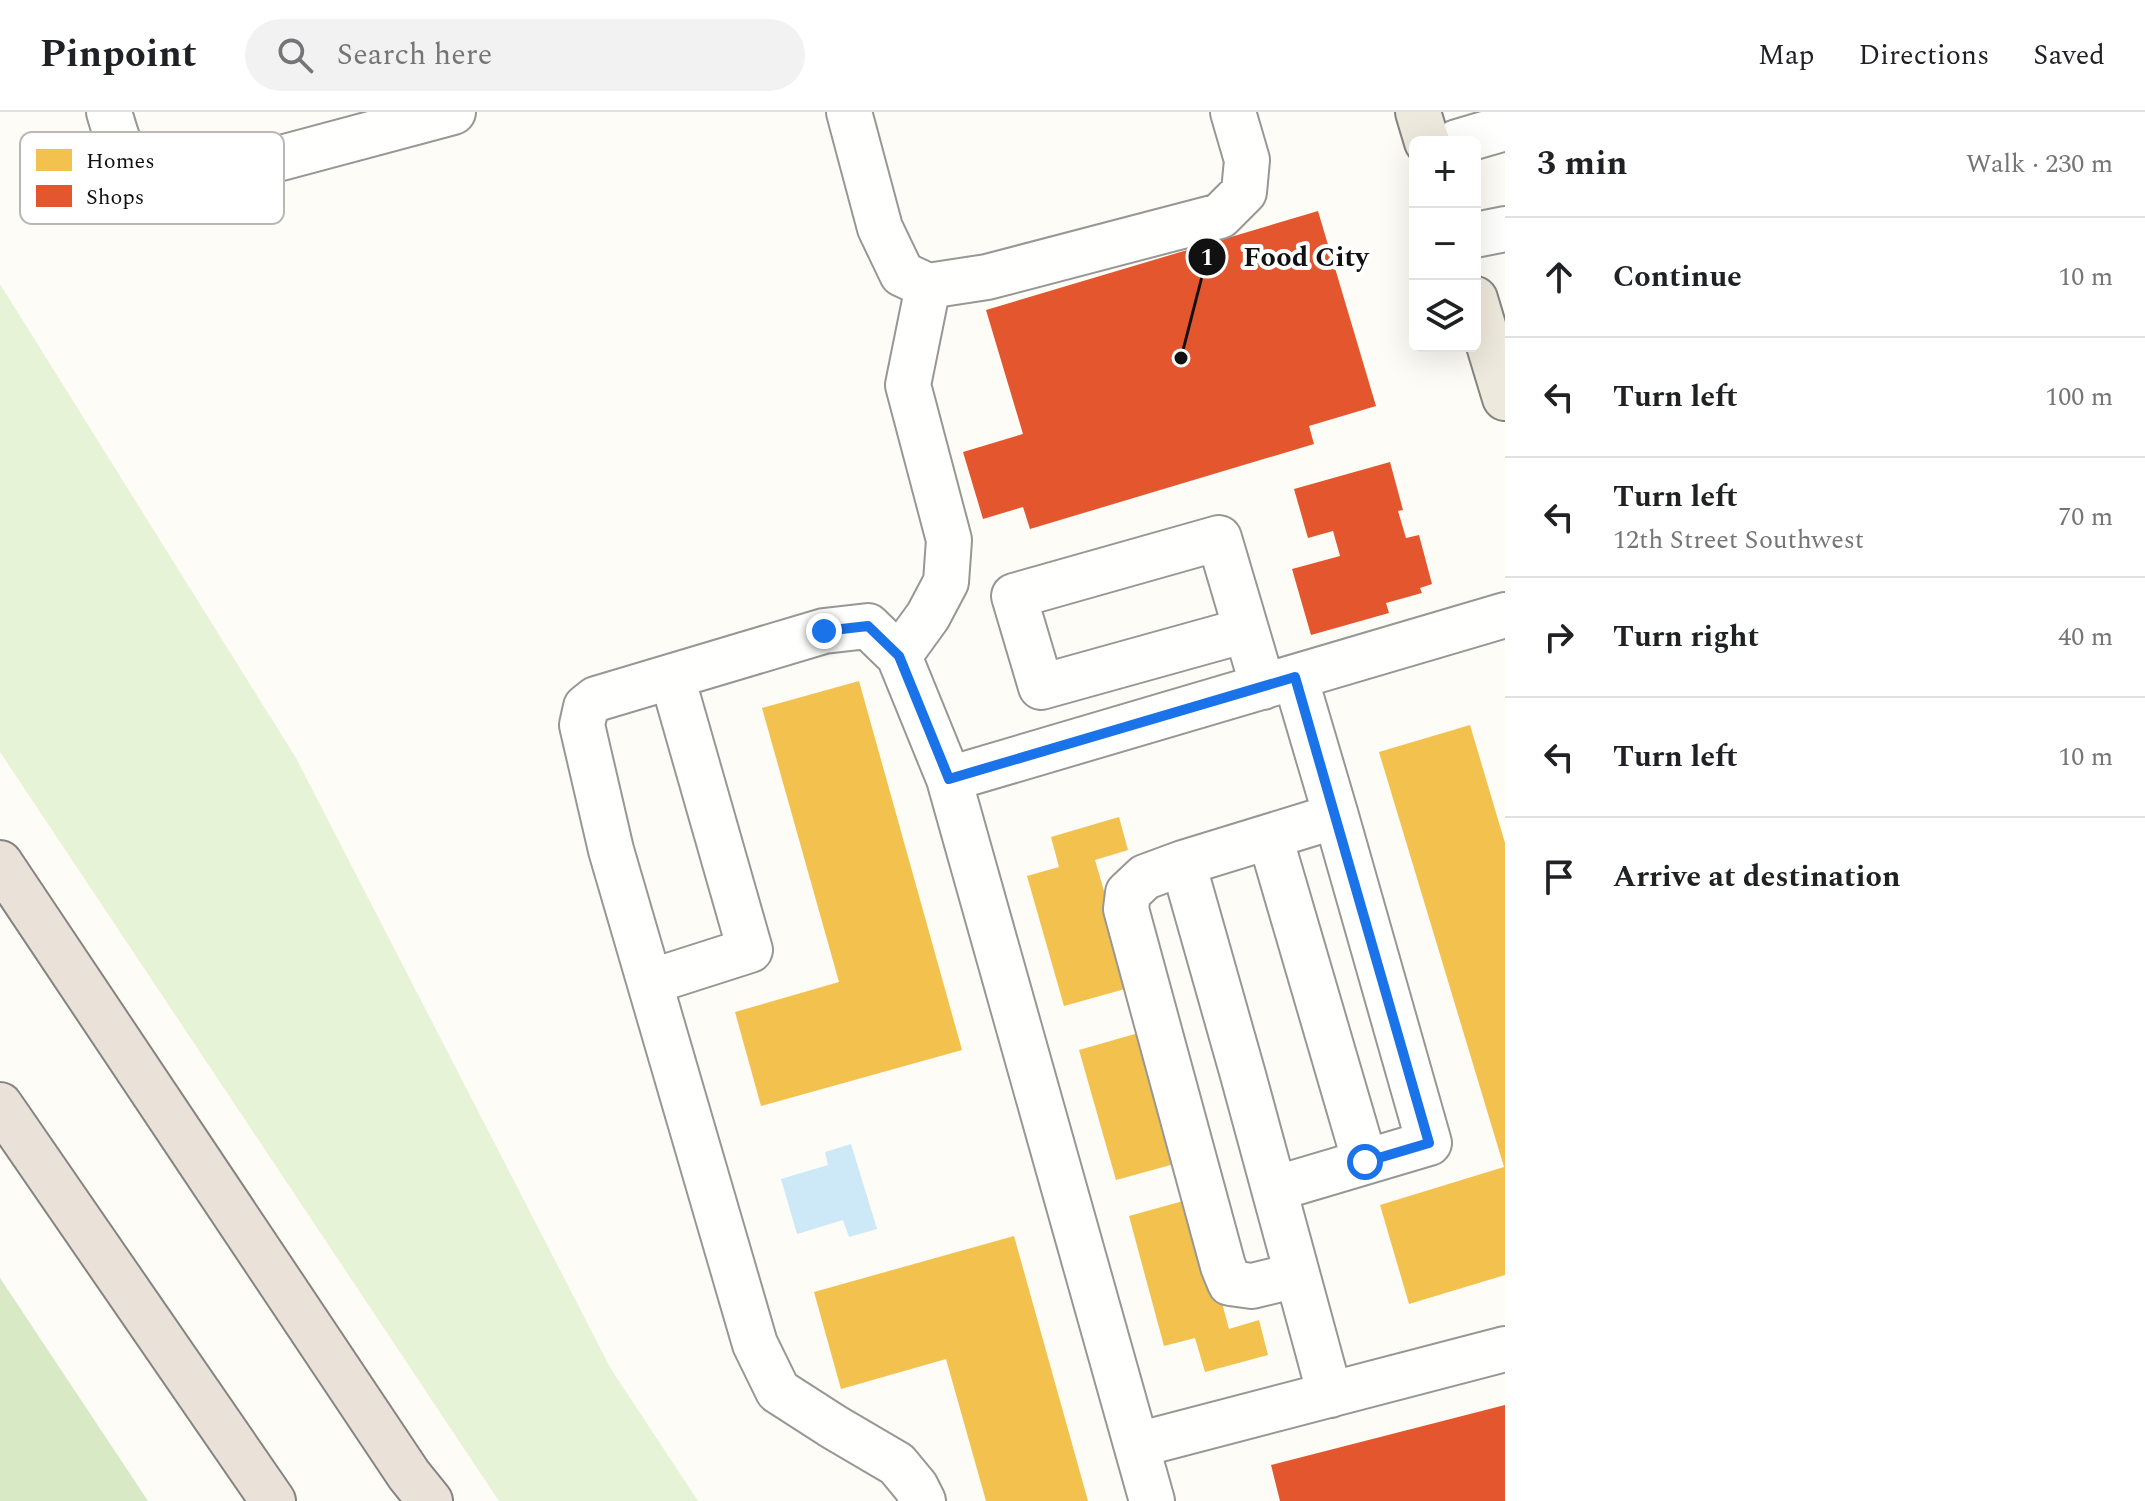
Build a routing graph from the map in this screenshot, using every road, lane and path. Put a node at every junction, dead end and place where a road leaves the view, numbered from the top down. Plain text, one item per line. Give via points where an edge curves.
1 (109, 112) edge
2 (453, 112) edge
3 (849, 112) edge
4 (1233, 112) edge
5 (1418, 112) edge
6 (1505, 128) edge
7 (115, 132) edge
8 (1425, 136) edge
9 (1478, 136) edge
10 (284, 157) edge
11 (1505, 229) edge
12 (1481, 234) edge
13 (928, 286) junction
14 (1481, 319) edge
15 (1505, 398) edge
16 (1505, 615) edge
17 (1246, 630) junction
18 (899, 656) junction
19 (672, 677) junction
20 (1279, 682) junction
21 (949, 779) junction
22 (1336, 816) junction
23 (1270, 837) junction
24 (0, 863) edge
25 (1183, 863) junction
26 (650, 982) junction
27 (0, 1105) edge
28 (1365, 1162) junction
29 (1274, 1189) junction
30 (1297, 1275) junction
31 (1505, 1349) edge
32 (1330, 1395) junction
33 (1137, 1445) junction
34 (273, 1501) edge
35 (430, 1501) edge
36 (923, 1501) edge
37 (1152, 1501) edge

1 - 7 street
2 - 10 street
3 - 13 street via 880,228 902,274
4 - 13 street via 1247,160 1244,192 1220,216 987,277
5 - 8 main road
6 - 9 street
11 - 12 street
13 - 18 street via 908,385 949,540 946,582
14 - 15 main road
16 - 20 street
17 - 17 street via 1219,538 1014,596 1041,687
17 - 20 street
18 - 19 street via 868,626 824,631
18 - 21 street
19 - 26 street via 596,699 586,707 582,725
19 - 26 street via 750,950
20 - 21 street
20 - 22 street
21 - 33 street
22 - 23 street
22 - 28 street via 1429,1143
23 - 25 street
23 - 28 street
24 - 35 highway
25 - 29 street
25 - 30 street via 1145,877 1128,893 1126,909 1223,1266 1230,1283 1252,1286
26 - 36 street via 755,1344 778,1391 897,1464
27 - 34 highway
28 - 29 street
29 - 30 street
30 - 32 street
31 - 32 street
32 - 33 street
33 - 37 street

